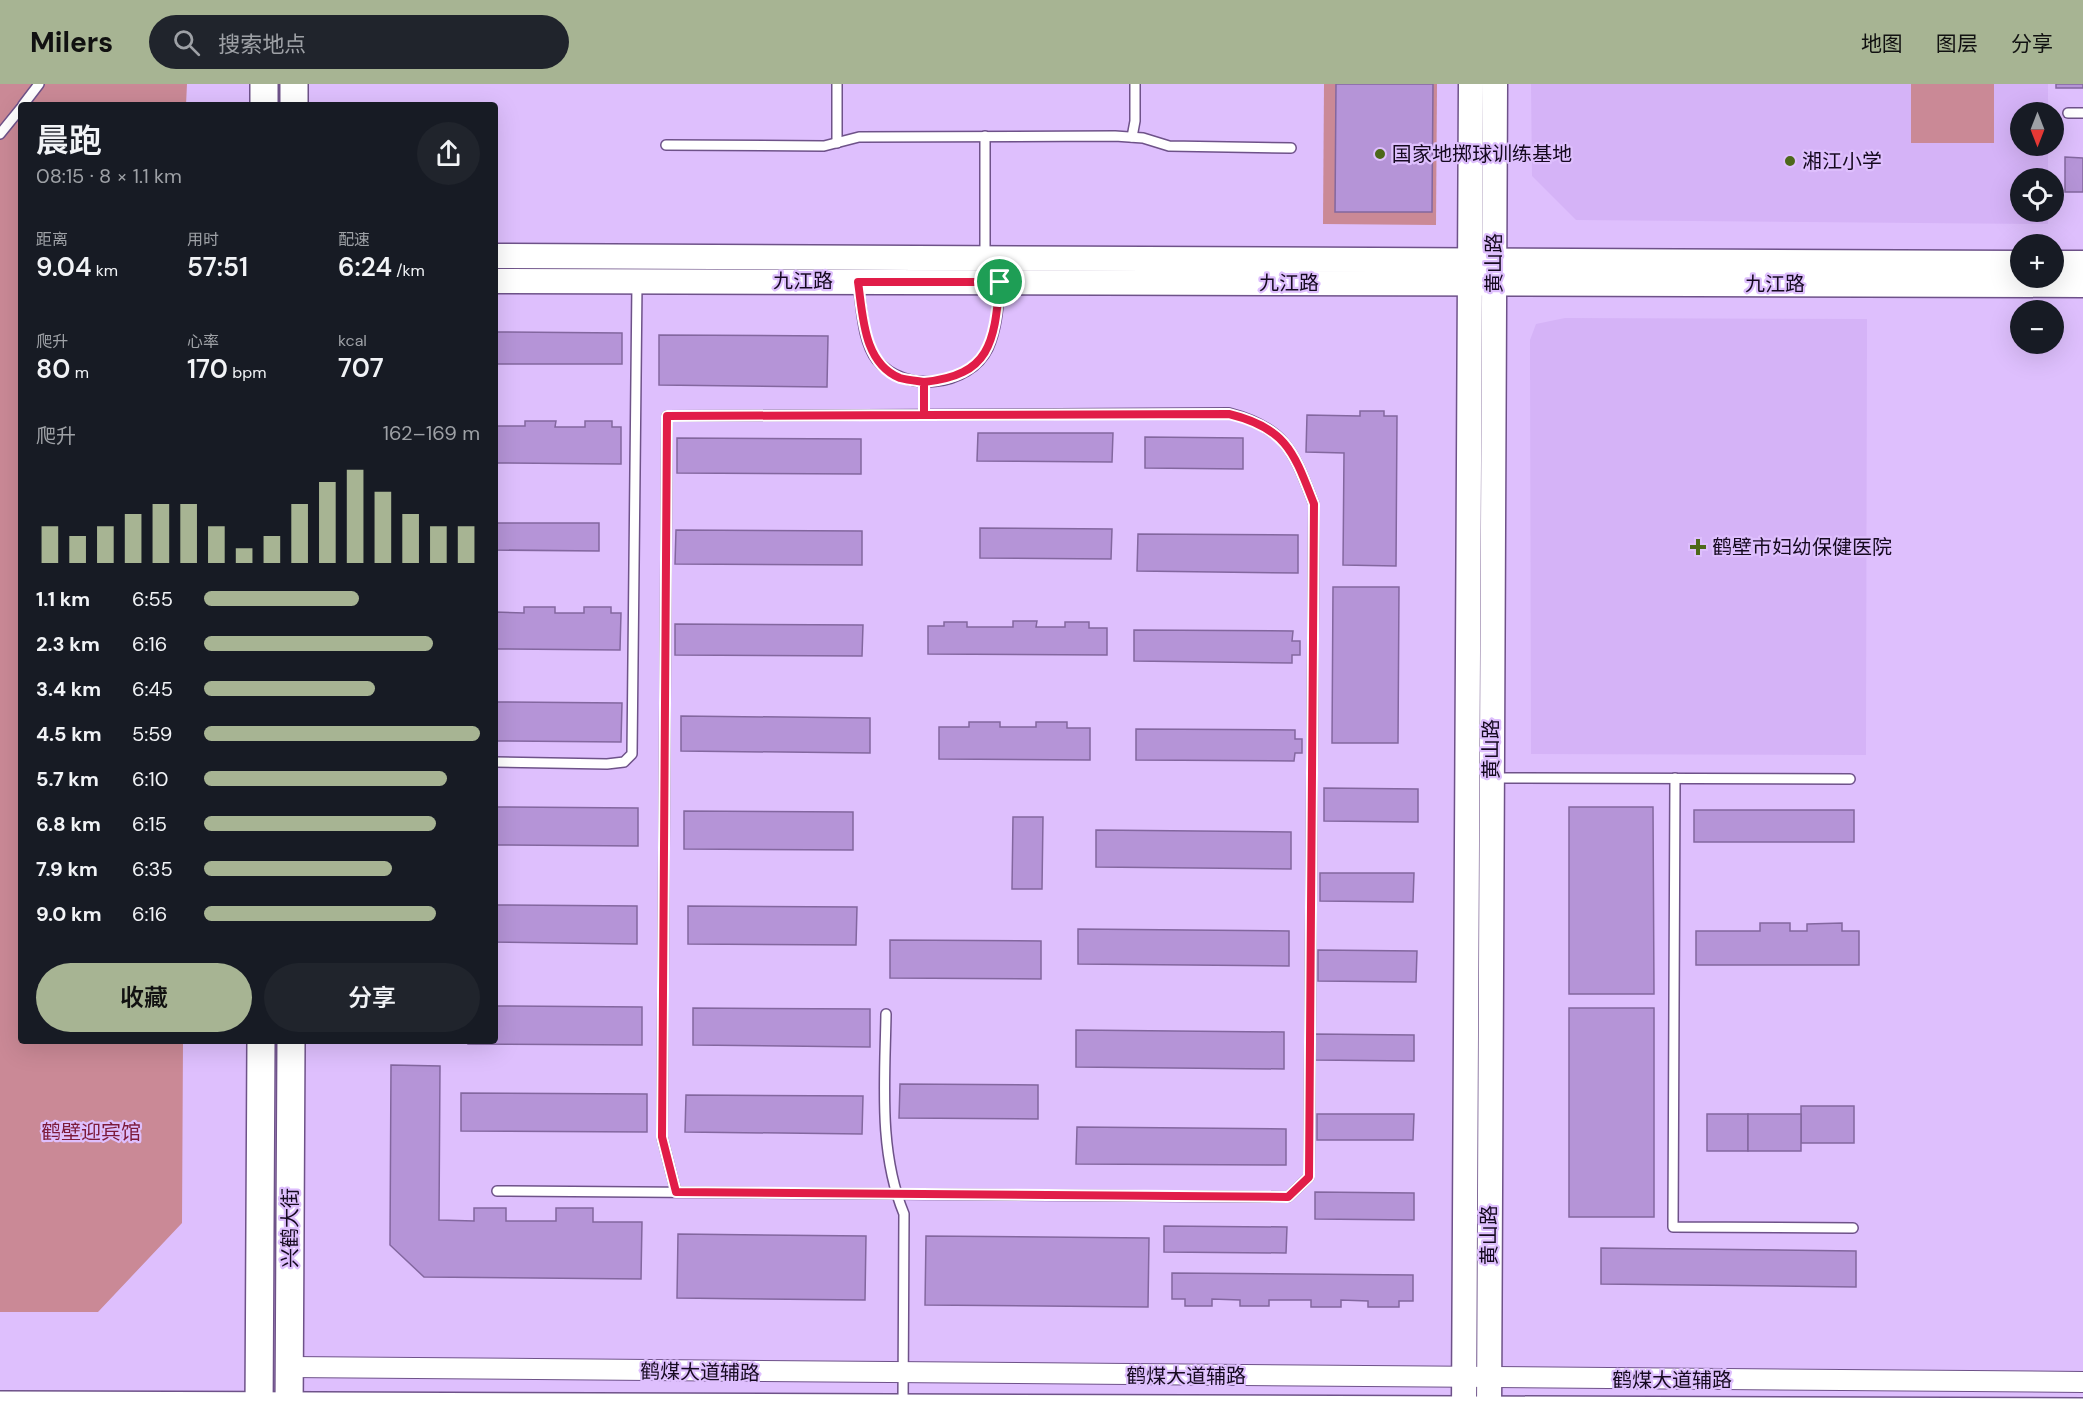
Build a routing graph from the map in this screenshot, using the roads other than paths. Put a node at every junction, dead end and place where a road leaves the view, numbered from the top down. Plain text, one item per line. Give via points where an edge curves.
1 (39, 84) edge
2 (264, 84) edge
3 (294, 84) edge
4 (837, 84) edge
5 (1135, 84) edge
6 (1471, 84) edge
7 (1495, 84) edge
8 (25, 102) edge
9 (264, 102) edge
10 (294, 102) edge
11 (18, 111) edge
12 (2068, 113) dead end
13 (2083, 113) edge
14 (0, 134) edge
15 (985, 136) junction
16 (1132, 137) junction
17 (837, 143) junction
18 (666, 145) dead end
19 (1292, 148) dead end
20 (498, 256) edge
21 (985, 258) junction
22 (2010, 262) edge
23 (2064, 263) edge
24 (2083, 263) edge
25 (1470, 272) junction
26 (1494, 272) junction
27 (498, 281) edge
28 (637, 281) junction
29 (858, 282) junction
30 (1000, 282) junction
31 (2083, 285) edge
32 (924, 382) junction
33 (924, 415) junction
34 (498, 762) edge
35 (1491, 778) junction
36 (1675, 778) junction
37 (1850, 779) dead end
38 (886, 1014) dead end
39 (261, 1044) edge
40 (291, 1044) edge
41 (497, 1191) dead end
42 (676, 1192) junction
43 (896, 1194) junction
44 (1853, 1228) dead end
45 (289, 1367) junction
46 (903, 1374) junction
47 (1477, 1378) junction
48 (2083, 1382) edge
49 (0, 1405) edge
50 (903, 1408) junction
51 (259, 1410) edge
52 (289, 1410) edge
53 (1477, 1412) edge
54 (2083, 1412) edge

1 - 8 lane
2 - 9 main road
3 - 10 main road
4 - 17 lane
5 - 16 lane
6 - 25 street, 黄山路
7 - 26 street, 黄山路
11 - 14 lane
12 - 13 lane
15 - 16 lane
15 - 17 lane via 859,136
15 - 21 lane
16 - 19 lane via 1169,146
17 - 18 lane
20 - 21 street, 九江路
21 - 25 street, 九江路
22 - 26 street, 九江路
23 - 24 street
25 - 26 street, 九江路
25 - 30 street, 九江路
25 - 47 street, 黄山路
26 - 31 street, 九江路
26 - 35 street, 黄山路
27 - 28 street, 九江路
28 - 29 street, 九江路
28 - 34 lane via 632,754 624,762 607,764
29 - 30 street, 九江路
29 - 32 lane via 865,332 877,360 900,377
30 - 32 lane via 996,324 987,349 972,369 949,379
32 - 33 lane
33 - 42 lane via 667,416 662,1137
33 - 43 lane via 1229,414 1273,431 1295,454 1314,504 1309,1177 1288,1197
35 - 36 lane
35 - 47 street, 黄山路
36 - 37 lane
36 - 44 lane via 1673,1227
38 - 43 lane via 885,1134
39 - 51 main road, 兴鹤大街
40 - 45 main road, 兴鹤大街
41 - 42 lane
42 - 43 lane
43 - 46 lane via 904,1214
45 - 46 street, 鹤煤大道辅路
45 - 52 main road, 兴鹤大街
46 - 47 street, 鹤煤大道辅路
46 - 50 lane
47 - 48 street, 鹤煤大道辅路
47 - 53 street, 黄山路
49 - 51 main road
50 - 52 main road
50 - 53 main road
51 - 52 main road
53 - 54 main road

